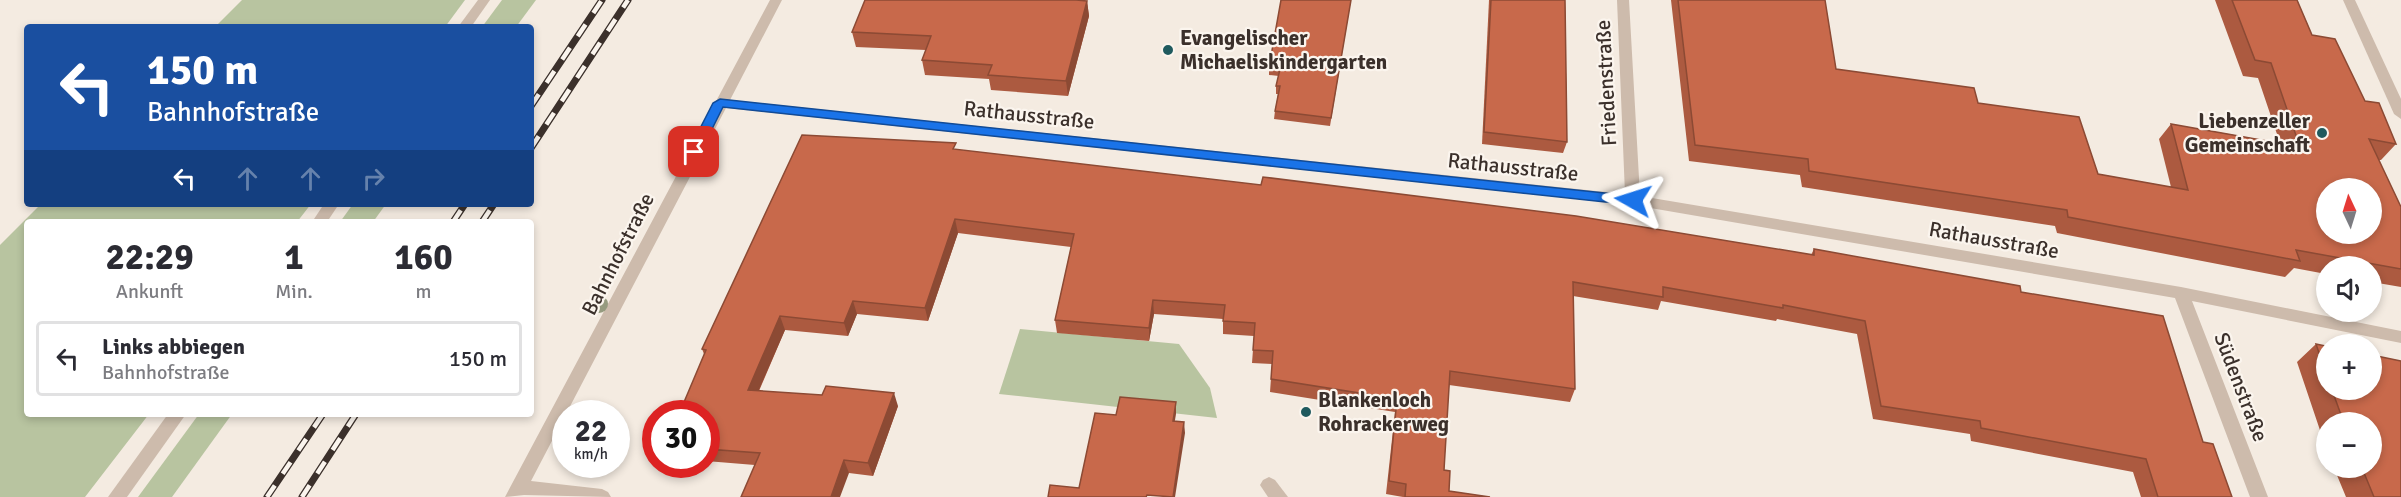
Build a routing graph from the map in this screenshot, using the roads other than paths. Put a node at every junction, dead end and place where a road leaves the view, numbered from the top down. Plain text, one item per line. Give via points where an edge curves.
1 (484, 0) edge
2 (776, 0) edge
3 (1623, 0) edge
4 (2349, 0) edge
5 (466, 24) edge
6 (720, 103) junction
7 (2401, 114) edge
8 (1633, 200) junction
9 (2181, 293) junction
10 (2401, 337) edge
11 (176, 417) edge
12 (517, 492) edge
13 (117, 497) edge
14 (602, 497) edge
15 (2259, 497) edge

1 - 5 street
2 - 6 street, Bahnhofstraße
3 - 8 street, Friedenstraße
4 - 7 street
6 - 8 street, Rathausstraße
6 - 12 street, Bahnhofstraße
8 - 9 street, Rathausstraße
9 - 10 street, Rathausstraße
9 - 15 street, Südenstraße
11 - 13 street
12 - 14 street

